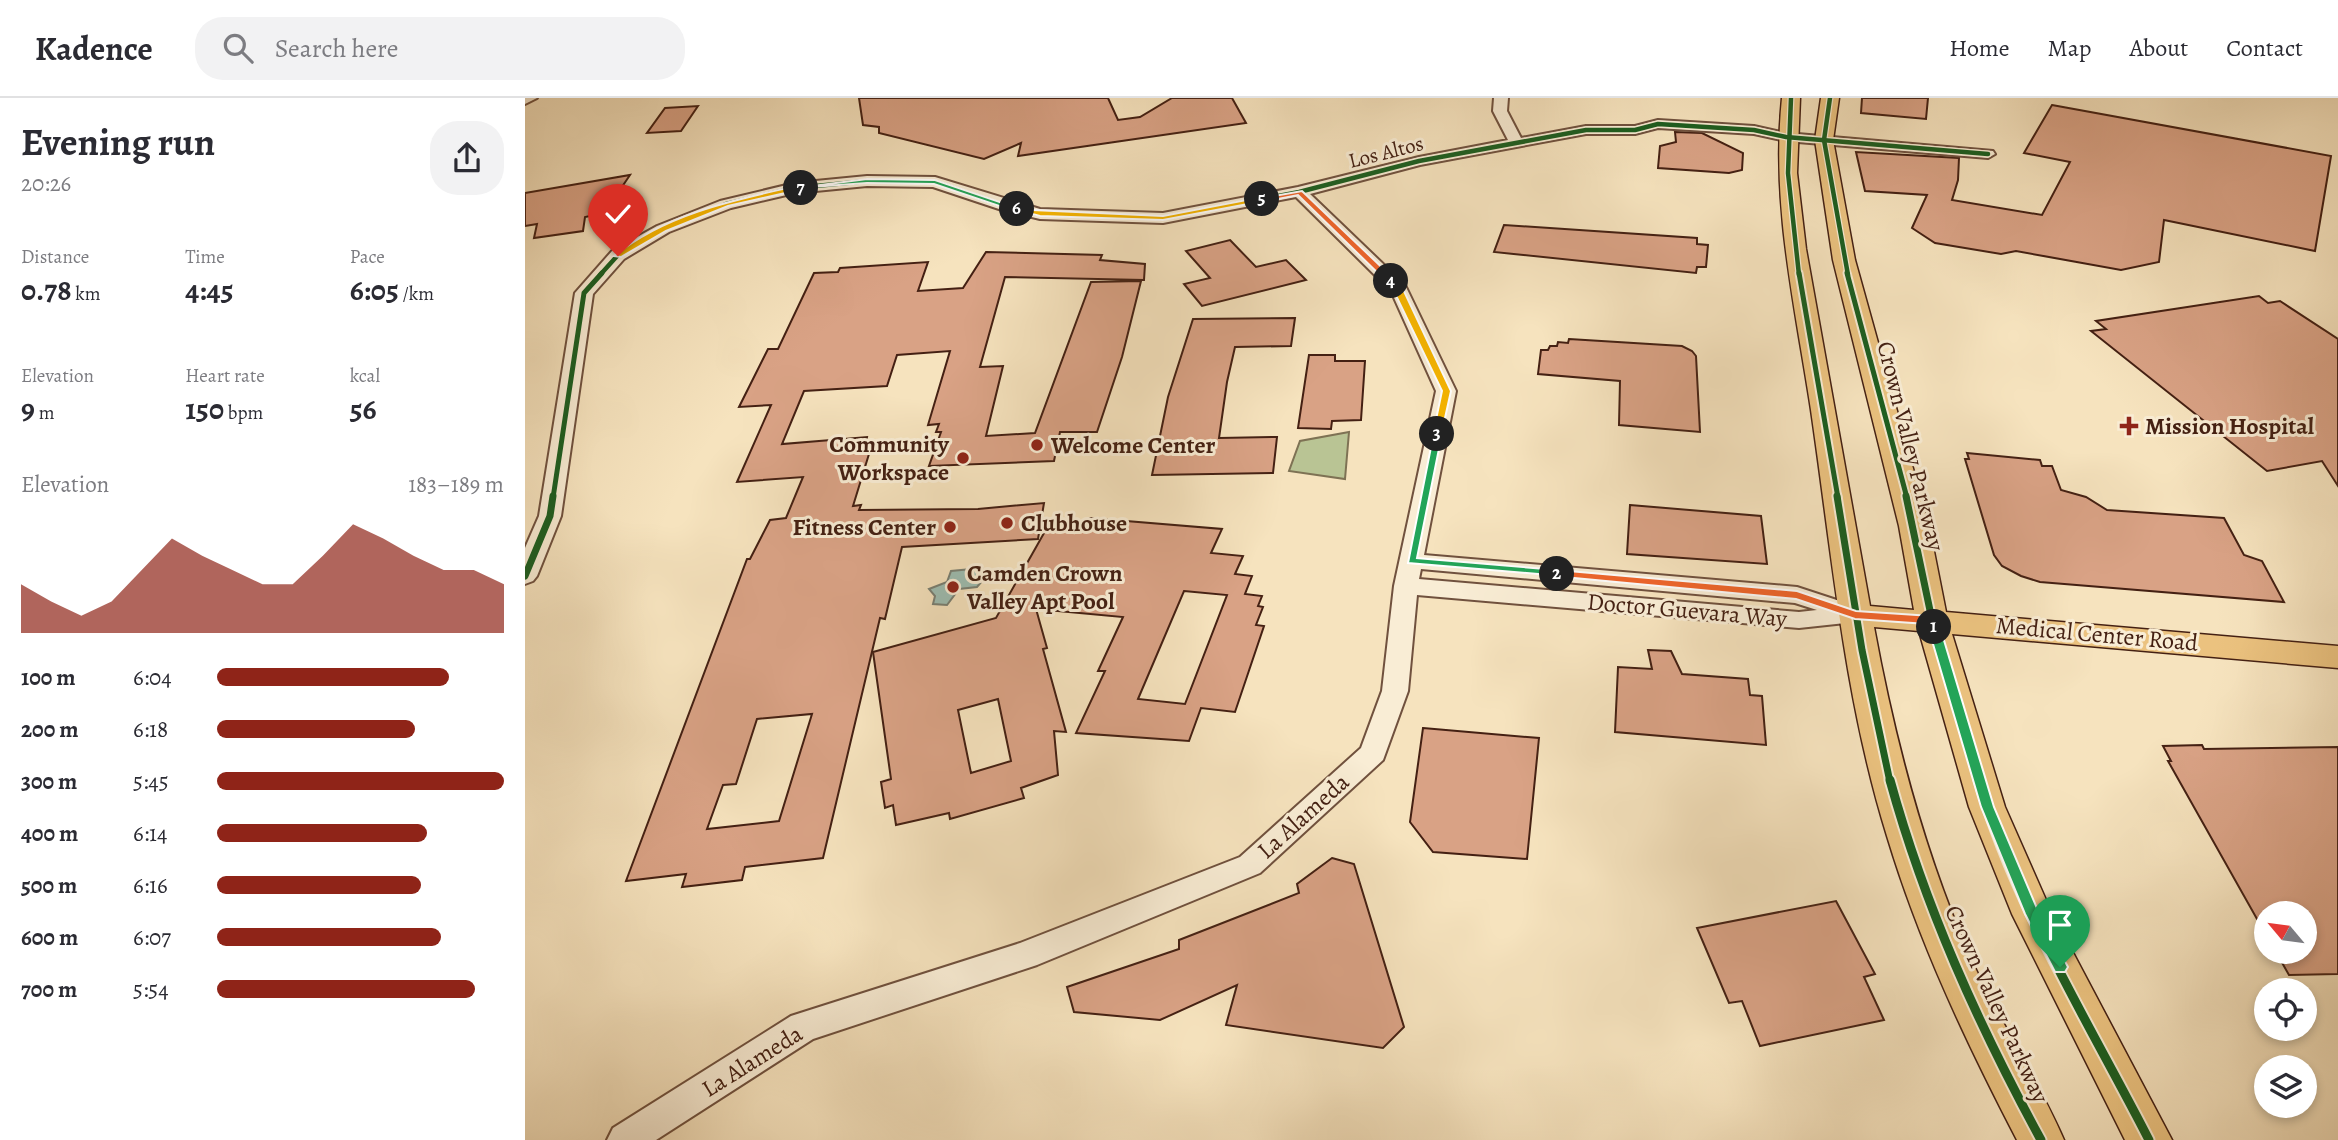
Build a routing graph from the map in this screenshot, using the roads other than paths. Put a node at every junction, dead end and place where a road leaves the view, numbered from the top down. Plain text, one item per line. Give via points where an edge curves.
1 (530, 98) edge
2 (1501, 98) edge
3 (1791, 98) edge
4 (1830, 98) edge
5 (525, 100) edge
6 (1786, 137) junction
7 (1824, 140) junction
8 (1516, 142) junction
9 (1989, 154) dead end
10 (1299, 192) junction
11 (1409, 573) junction
12 (525, 576) edge
13 (1855, 615) junction
14 (1932, 620) junction
15 (2338, 657) edge
16 (625, 1140) edge
17 (2041, 1140) edge
18 (2149, 1140) edge

1 - 5 street
2 - 8 street via 1500,111
3 - 6 main road, Crown Valley Parkway
4 - 7 main road, Crown Valley Parkway
6 - 7 street, Los Altos
6 - 8 street, Los Altos via 1755,141 1586,130
6 - 13 main road, Crown Valley Parkway via 1790,214
7 - 9 street, Los Altos
7 - 14 main road, Crown Valley Parkway via 1845,260 1914,526
8 - 10 street, Los Altos
10 - 11 street, La Alameda via 1399,289 1446,391
10 - 12 street, Los Altos via 1163,218 1040,214 935,182 867,181 796,188 726,204 663,229 618,256 584,293 550,516
11 - 13 street, Doctor Guevara Way via 1799,620
11 - 16 street, La Alameda via 1395,691 1373,753 1250,865 1026,955 803,1027
13 - 14 main road, Medical Center Road
13 - 17 main road, Crown Valley Parkway via 1891,782 1925,894 1968,995
14 - 15 main road, Medical Center Road
14 - 18 main road, Crown Valley Parkway via 1987,807 2032,914

